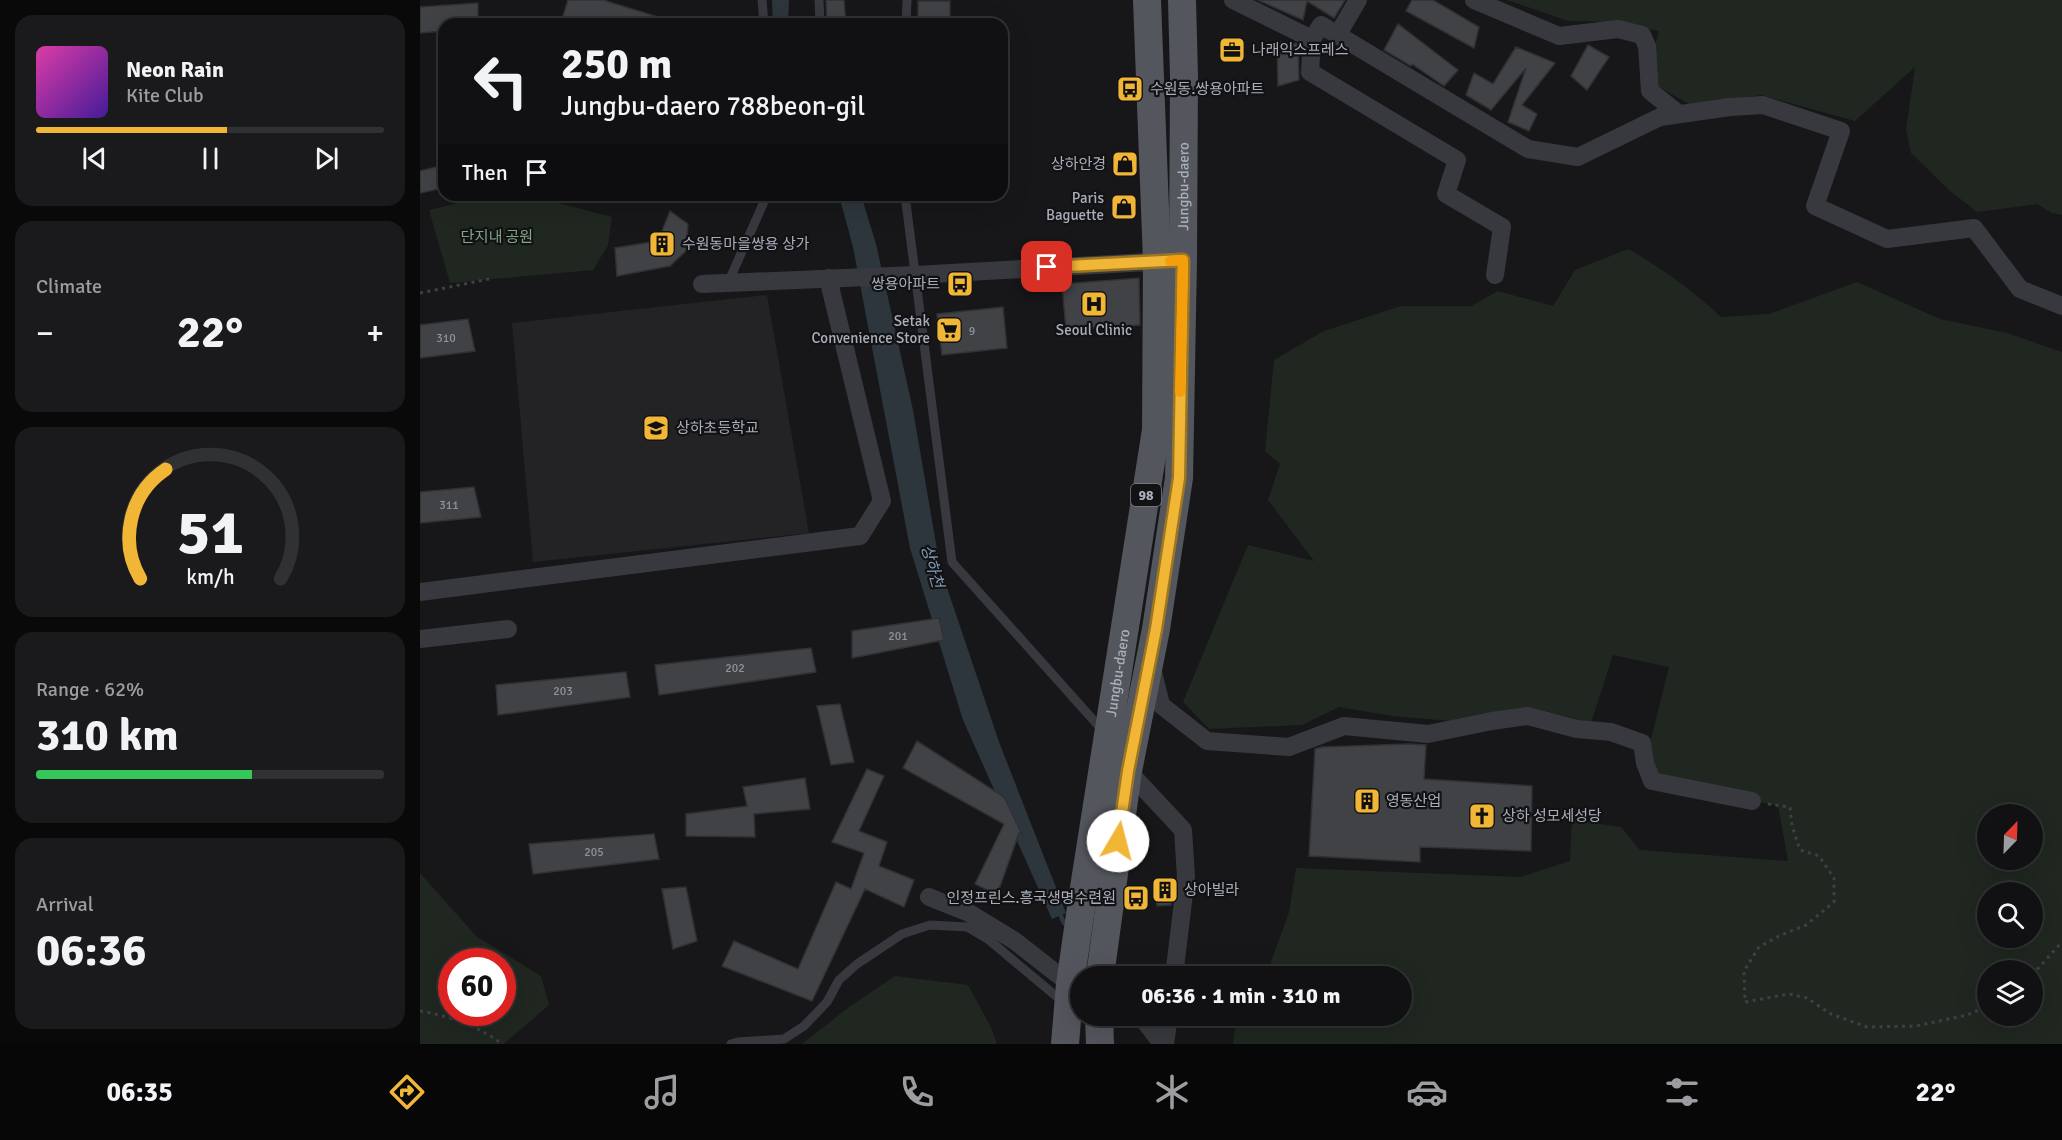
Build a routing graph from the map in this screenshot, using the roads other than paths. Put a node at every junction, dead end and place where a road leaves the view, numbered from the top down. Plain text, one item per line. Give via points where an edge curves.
1 (762, 0) edge
2 (819, 0) edge
3 (907, 0) edge
4 (1147, 0) edge
5 (1182, 0) edge
6 (1233, 0) edge
7 (1358, 0) edge
8 (1474, 0) edge
9 (764, 18) edge
10 (820, 18) edge
11 (906, 18) edge
12 (1338, 34) junction
13 (1312, 39) junction
14 (1679, 114) junction
15 (764, 201) edge
16 (904, 201) edge
17 (1170, 261) junction
18 (911, 275) junction
19 (1495, 275) dead end
20 (828, 278) junction
21 (728, 283) junction
22 (702, 284) dead end
23 (2062, 306) edge
24 (420, 592) edge
25 (508, 629) dead end
26 (420, 639) edge
27 (1150, 659) junction
28 (1161, 705) junction
29 (1121, 740) junction
30 (1128, 771) junction
31 (1752, 801) road end
32 (929, 897) dead end
33 (1101, 966) edge
34 (1175, 966) edge
35 (1069, 996) junction
36 (1099, 1026) edge
37 (1149, 1026) edge
38 (1167, 1026) edge
39 (731, 1044) edge
40 (1065, 1044) edge
41 (1100, 1044) edge
42 (1164, 1044) edge

1 - 9 lane
2 - 10 lane
3 - 11 lane
4 - 17 main road, Jungbu-daero / 98
5 - 17 main road, Jungbu-daero / 98 via 1184,75
6 - 13 street
7 - 12 street
8 - 14 street via 1559,36 1618,29 1642,35 1647,46 1650,91
12 - 13 street via 1321,25
12 - 14 street via 1528,149 1578,157 1660,117
13 - 19 street via 1310,72 1457,160 1446,194 1502,226
14 - 23 street via 1763,105 1841,131 1815,206 1887,239 1974,228 2020,289
15 - 21 lane
16 - 18 lane, Jungbu-daero
17 - 18 street
17 - 27 main road, Jungbu-daero / 98 via 1179,478
17 - 29 main road, Jungbu-daero / 98 via 1156,430
18 - 20 street
18 - 29 lane, Jungbu-daero via 952,562
20 - 21 street
20 - 24 street via 882,501 860,536
21 - 22 street
25 - 26 street
27 - 28 street
27 - 29 main road, Jungbu-daero / 98
28 - 29 street
28 - 31 street via 1207,741 1289,747 1344,726 1428,734 1528,716 1577,729 1611,732 1642,743 1652,781
29 - 30 main road, Jungbu-daero / 98
29 - 35 main road, Jungbu-daero / 98
30 - 33 main road, Jungbu-daero / 98
30 - 34 street via 1183,830 1186,877
32 - 35 street via 969,913 1015,941
35 - 39 lane via 1059,997 967,927 930,925 902,934 857,964 839,980 827,1002 804,1026 784,1039
35 - 40 main road, Jungbu-daero / 98
36 - 41 main road
37 - 42 street
38 - 42 street

